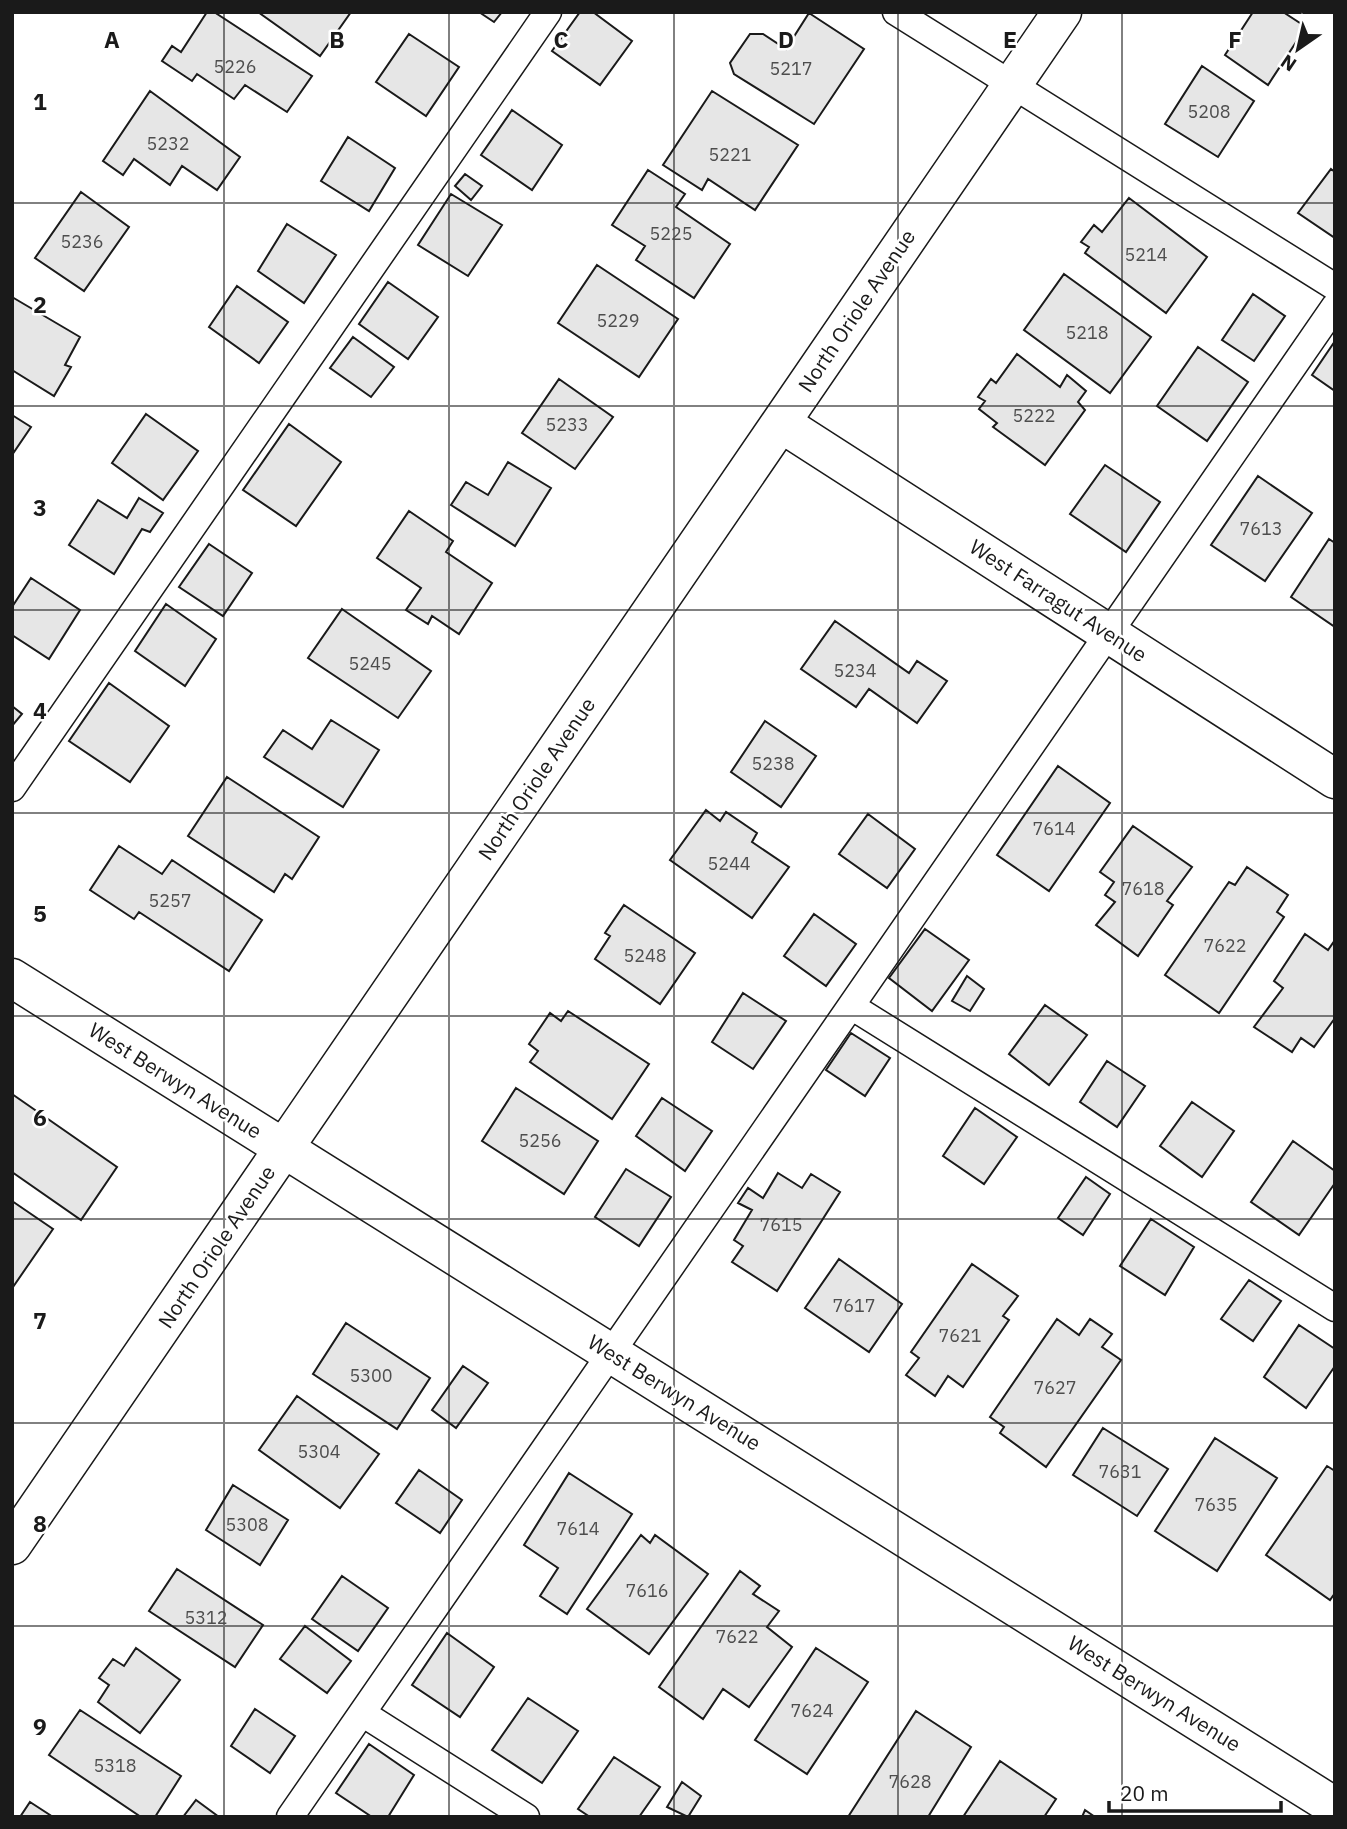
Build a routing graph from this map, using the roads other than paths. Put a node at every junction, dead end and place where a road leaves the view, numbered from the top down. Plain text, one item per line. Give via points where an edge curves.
1 (548, 12) edge
2 (896, 12) edge
3 (1062, 12) edge
4 (1012, 86) junction
5 (1335, 287) edge
6 (1335, 306) edge
7 (781, 423) junction
8 (1108, 634) junction
9 (1335, 779) edge
10 (12, 788) edge
11 (12, 978) edge
12 (851, 1006) junction
13 (284, 1149) junction
14 (1335, 1308) edge
15 (611, 1353) junction
16 (12, 1545) edge
17 (362, 1713) junction
18 (1335, 1807) edge
19 (290, 1817) edge
20 (526, 1817) edge

1 - 10 lane
2 - 4 lane
3 - 4 street, North Oriole Avenue
4 - 5 lane
4 - 7 street, North Oriole Avenue
6 - 8 lane
7 - 8 street, West Farragut Avenue
7 - 13 street, North Oriole Avenue
8 - 9 street, West Farragut Avenue
8 - 12 lane
11 - 13 street, West Berwyn Avenue
12 - 14 lane
12 - 15 lane
13 - 15 street, West Berwyn Avenue
13 - 16 street, North Oriole Avenue
15 - 17 lane
15 - 18 street, West Berwyn Avenue
17 - 19 lane
17 - 20 lane

